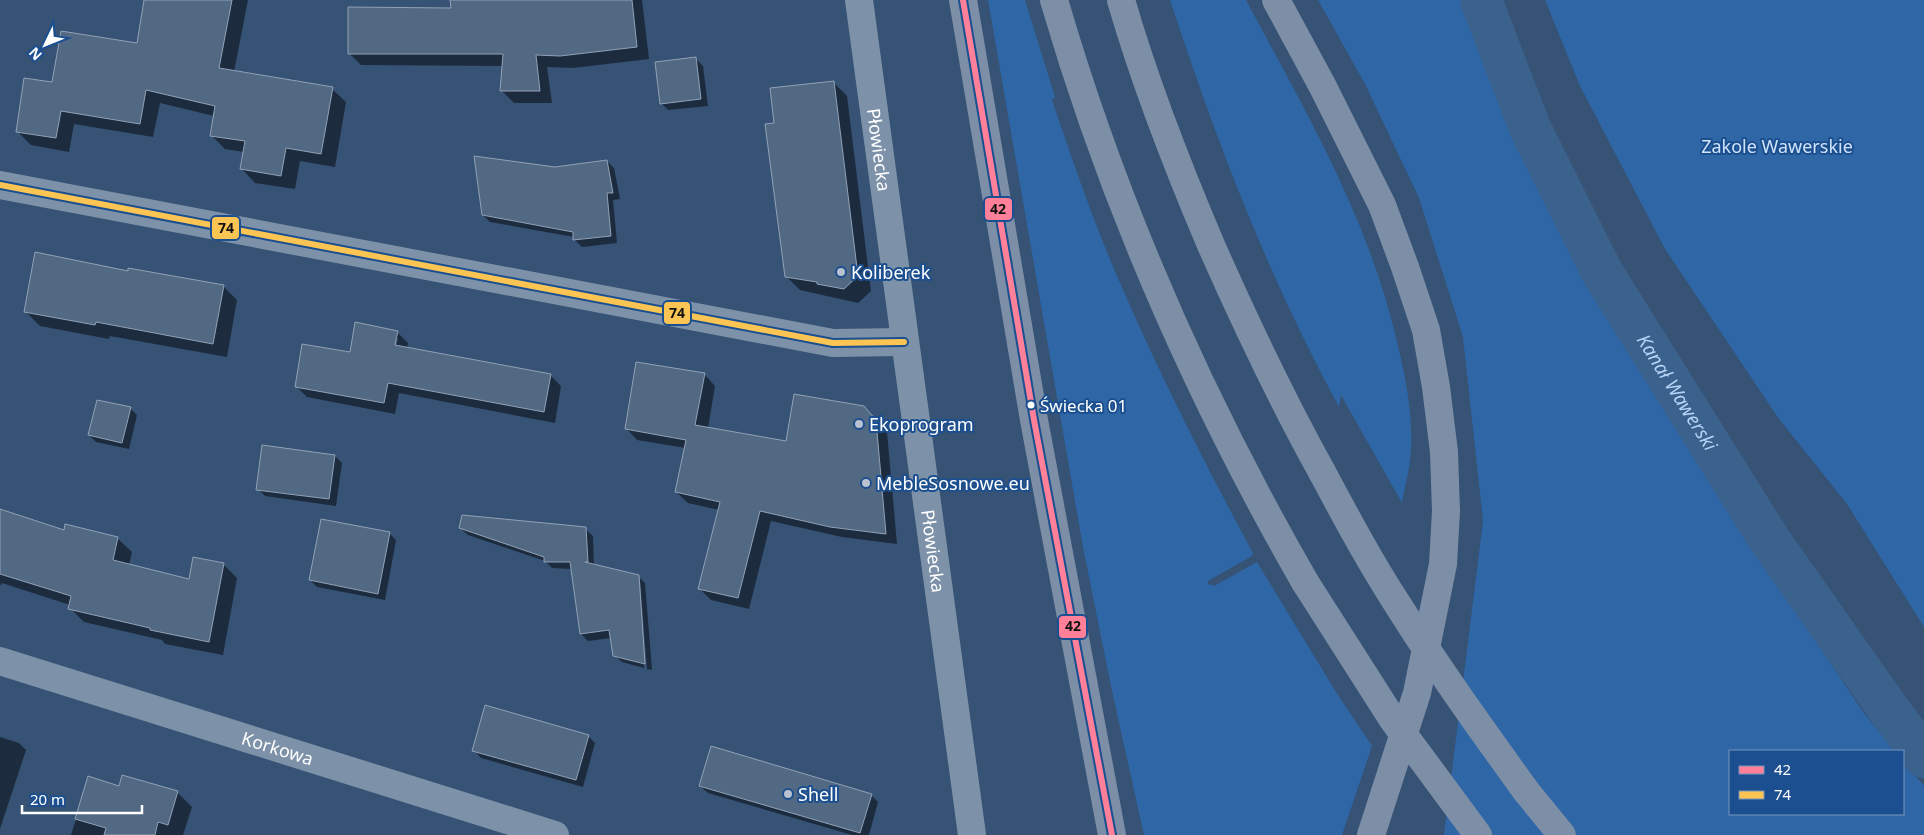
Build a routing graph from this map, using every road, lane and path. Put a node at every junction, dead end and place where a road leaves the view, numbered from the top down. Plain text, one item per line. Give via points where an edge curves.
1 (859, 0) edge
2 (963, 0) edge
3 (1054, 0) edge
4 (1121, 0) edge
5 (1276, 0) edge
6 (0, 185) edge
7 (904, 342) junction
8 (0, 661) edge
9 (556, 835) edge
10 (972, 835) edge
11 (1112, 835) edge
12 (1371, 835) edge
13 (1478, 835) edge
14 (1562, 835) edge

1 - 7 street, Płowiecka
2 - 11 main road via 1034,420
3 - 13 main road, bridge via 1089,114 1161,300 1202,389 1305,582 1394,720
4 - 14 main road, bridge via 1192,199 1247,326 1289,411 1398,606 1526,791
5 - 12 main road via 1382,205 1405,266 1426,330 1444,452 1446,511 1443,564 1417,693
6 - 7 street via 833,344
7 - 10 street, Płowiecka
8 - 9 street, Korkowa

